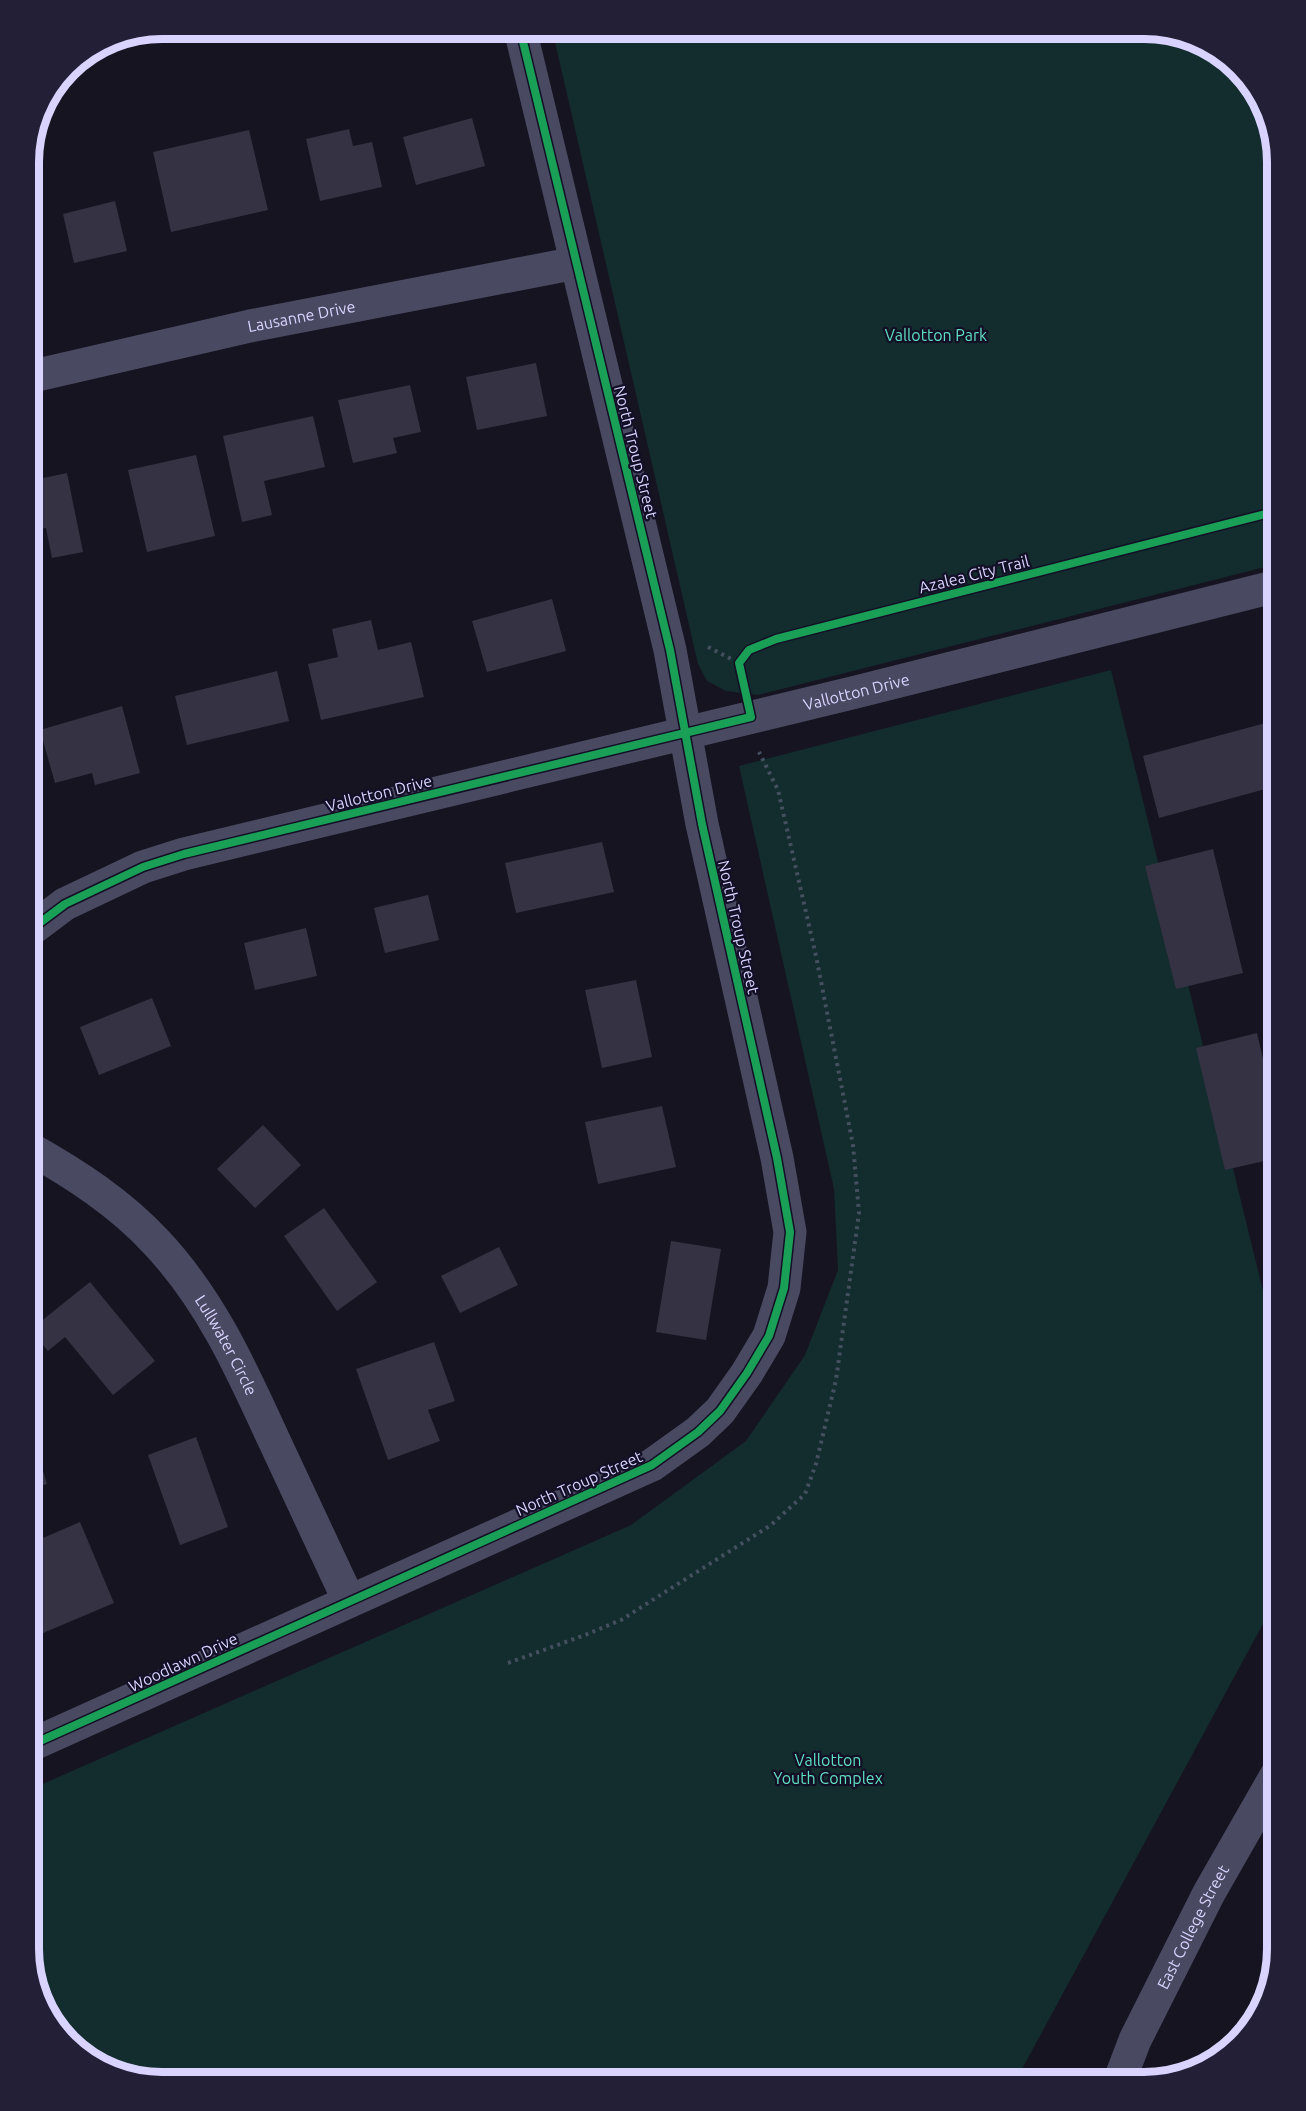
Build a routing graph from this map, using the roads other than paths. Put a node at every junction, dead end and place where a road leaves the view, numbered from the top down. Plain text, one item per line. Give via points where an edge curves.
1 (522, 39) edge
2 (576, 263) junction
3 (39, 375) edge
4 (1267, 589) edge
5 (685, 733) junction
6 (39, 924) edge
7 (39, 1153) edge
8 (349, 1600) junction
9 (39, 1741) edge
10 (1267, 1793) edge
11 (1123, 2072) edge

1 - 2 street, North Troup Street
2 - 3 street, Lausanne Drive via 250,326
2 - 5 street, North Troup Street via 670,650
4 - 5 street, Vallotton Drive
5 - 6 street, Vallotton Drive via 184,854 143,867 65,904
5 - 8 street, North Troup Street via 790,1232 784,1288 769,1336 720,1411 652,1466
7 - 8 street, Lullwater Circle via 110,1200 155,1240 205,1303 234,1353
8 - 9 street, Woodlawn Drive
10 - 11 street, East College Street via 1209,1893 1134,2040

